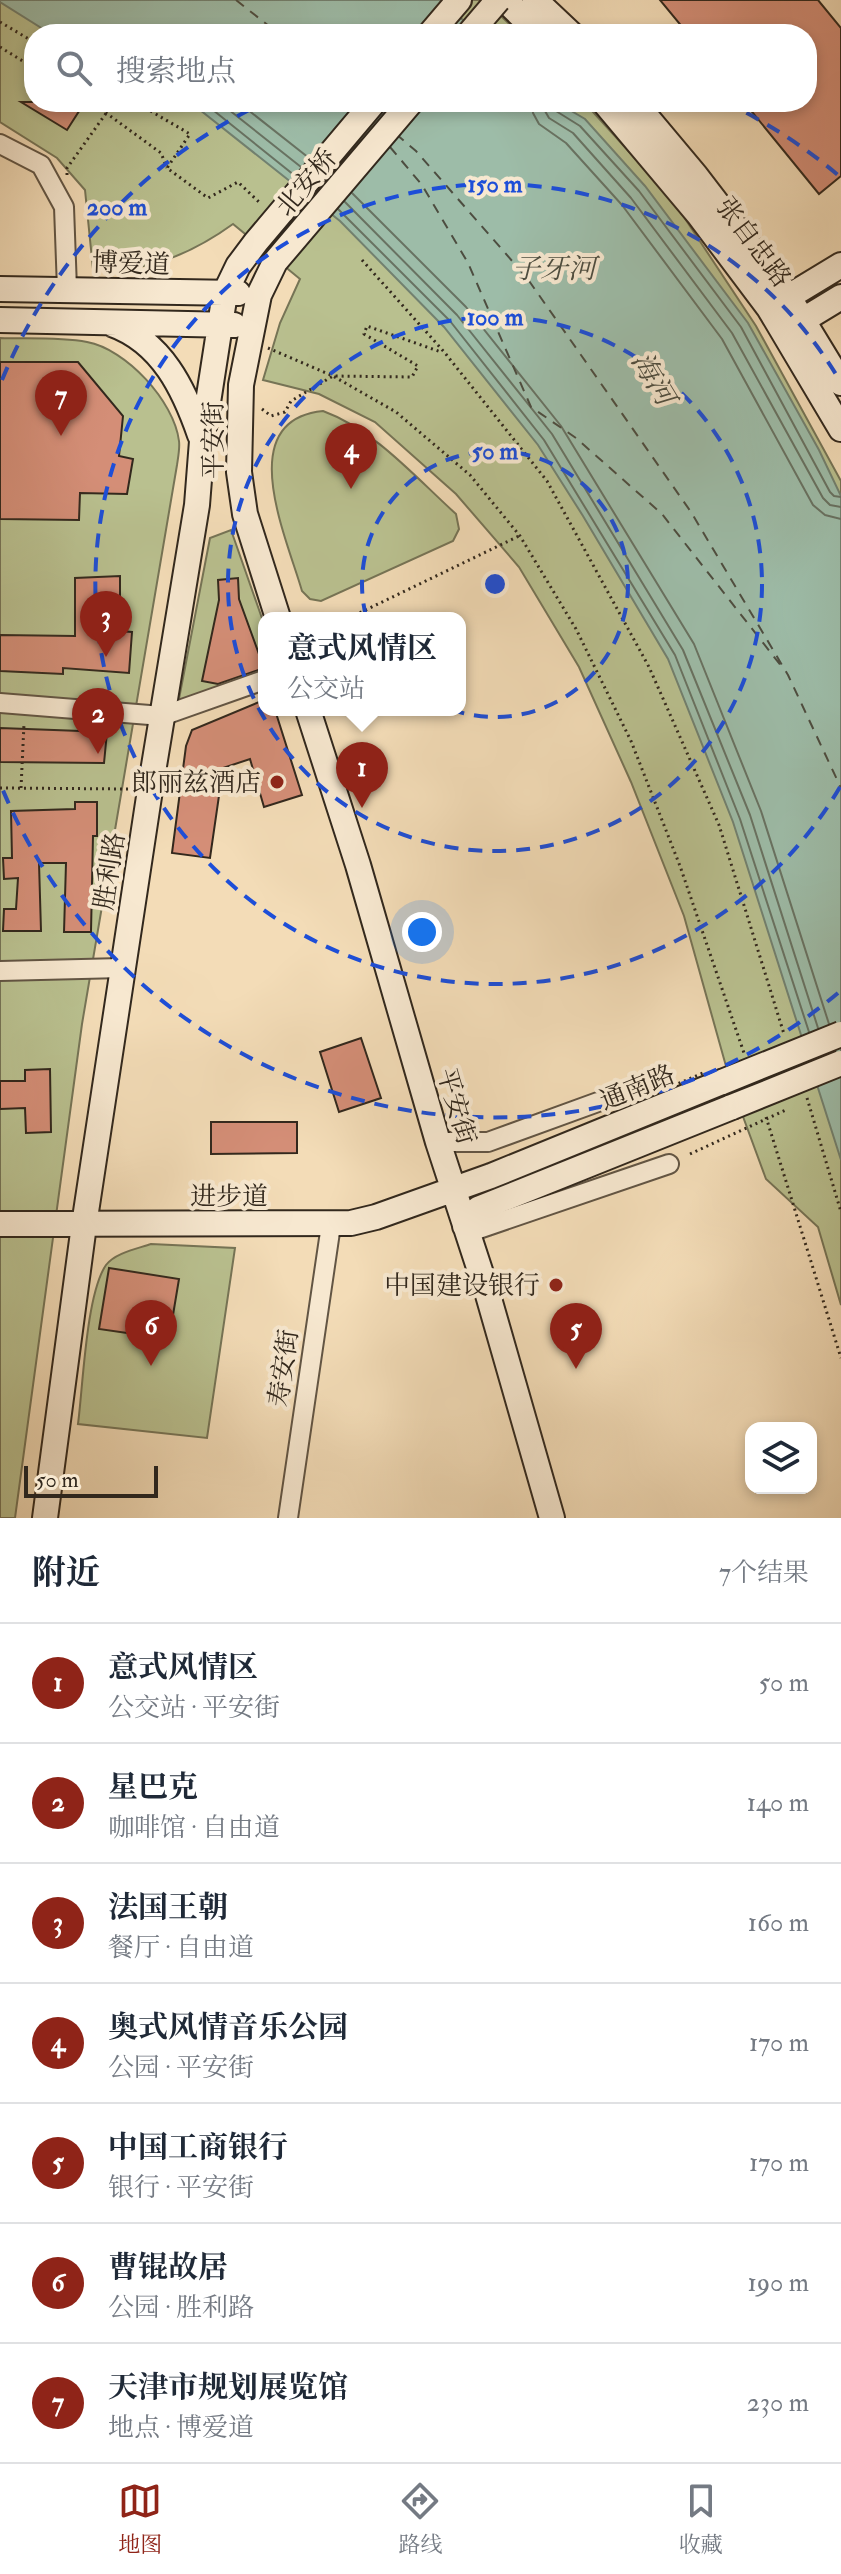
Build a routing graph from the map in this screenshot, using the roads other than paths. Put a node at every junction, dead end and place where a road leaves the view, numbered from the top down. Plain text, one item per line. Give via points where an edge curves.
1 (459, 0) edge
2 (498, 0) edge
3 (505, 0) edge
4 (535, 0) edge
5 (439, 24) edge
6 (478, 24) edge
7 (530, 24) edge
8 (560, 24) edge
9 (366, 112) edge
10 (402, 112) edge
11 (612, 112) edge
12 (642, 112) edge
13 (0, 144) edge
14 (256, 242) joint
15 (841, 265) edge
16 (238, 266) junction
17 (0, 289) edge
18 (67, 289) junction
19 (189, 293) junction
20 (841, 297) edge
21 (778, 302) junction
22 (0, 320) edge
23 (103, 321) junction
24 (236, 322) junction
25 (794, 326) junction
26 (841, 383) edge
27 (841, 429) edge
28 (202, 441) junction
29 (276, 612) edge
30 (258, 682) edge
31 (0, 703) edge
32 (162, 716) junction
33 (310, 716) edge
34 (122, 968) junction
35 (0, 971) edge
36 (841, 1034) edge
37 (841, 1063) edge
38 (598, 1102) dead end
39 (438, 1142) junction
40 (669, 1164) dead end
41 (453, 1191) junction
42 (0, 1224) edge
43 (84, 1225) junction
44 (331, 1225) junction
45 (466, 1229) junction
46 (45, 1518) edge
47 (288, 1518) edge
48 (552, 1518) edge

1 - 5 main road
2 - 6 main road, bridge
3 - 7 main road
4 - 8 main road
9 - 14 main road, 北安桥
10 - 24 main road, 北安桥 via 275,262 259,295
11 - 21 main road, 张自忠路
12 - 21 main road, 张自忠路 via 696,176
13 - 18 street via 41,165 64,207
14 - 16 main road, 胜利路
15 - 21 main road
16 - 19 main road
16 - 24 main road, 胜利路
17 - 18 main road, 博爱道
18 - 19 main road, 博爱道
19 - 24 main road via 207,298
20 - 25 main road
21 - 25 main road, 张自忠路
22 - 23 main road
23 - 24 main road
23 - 28 main road via 127,331 160,356 181,387
24 - 28 main road, 胜利路
24 - 29 main road, 平安街 via 239,472 245,514
25 - 26 main road, 张自忠路
25 - 27 main road, 张自忠路
28 - 32 main road, 胜利路 via 197,505
30 - 32 street
31 - 32 street
32 - 34 main road, 胜利路
33 - 39 main road, 平安街
34 - 35 street
34 - 43 main road, 胜利路
36 - 41 main road, 通南路, bridge
37 - 45 main road, 通南路, bridge via 478,1209
38 - 39 street via 488,1142
39 - 41 main road, 平安街
40 - 45 street
41 - 44 main road, 进步道 via 376,1217
41 - 45 main road, 平安街
42 - 43 main road, 进步道
43 - 44 main road, 进步道
43 - 46 main road, 胜利路
44 - 47 street, 寿安街
45 - 48 main road, 平安街

